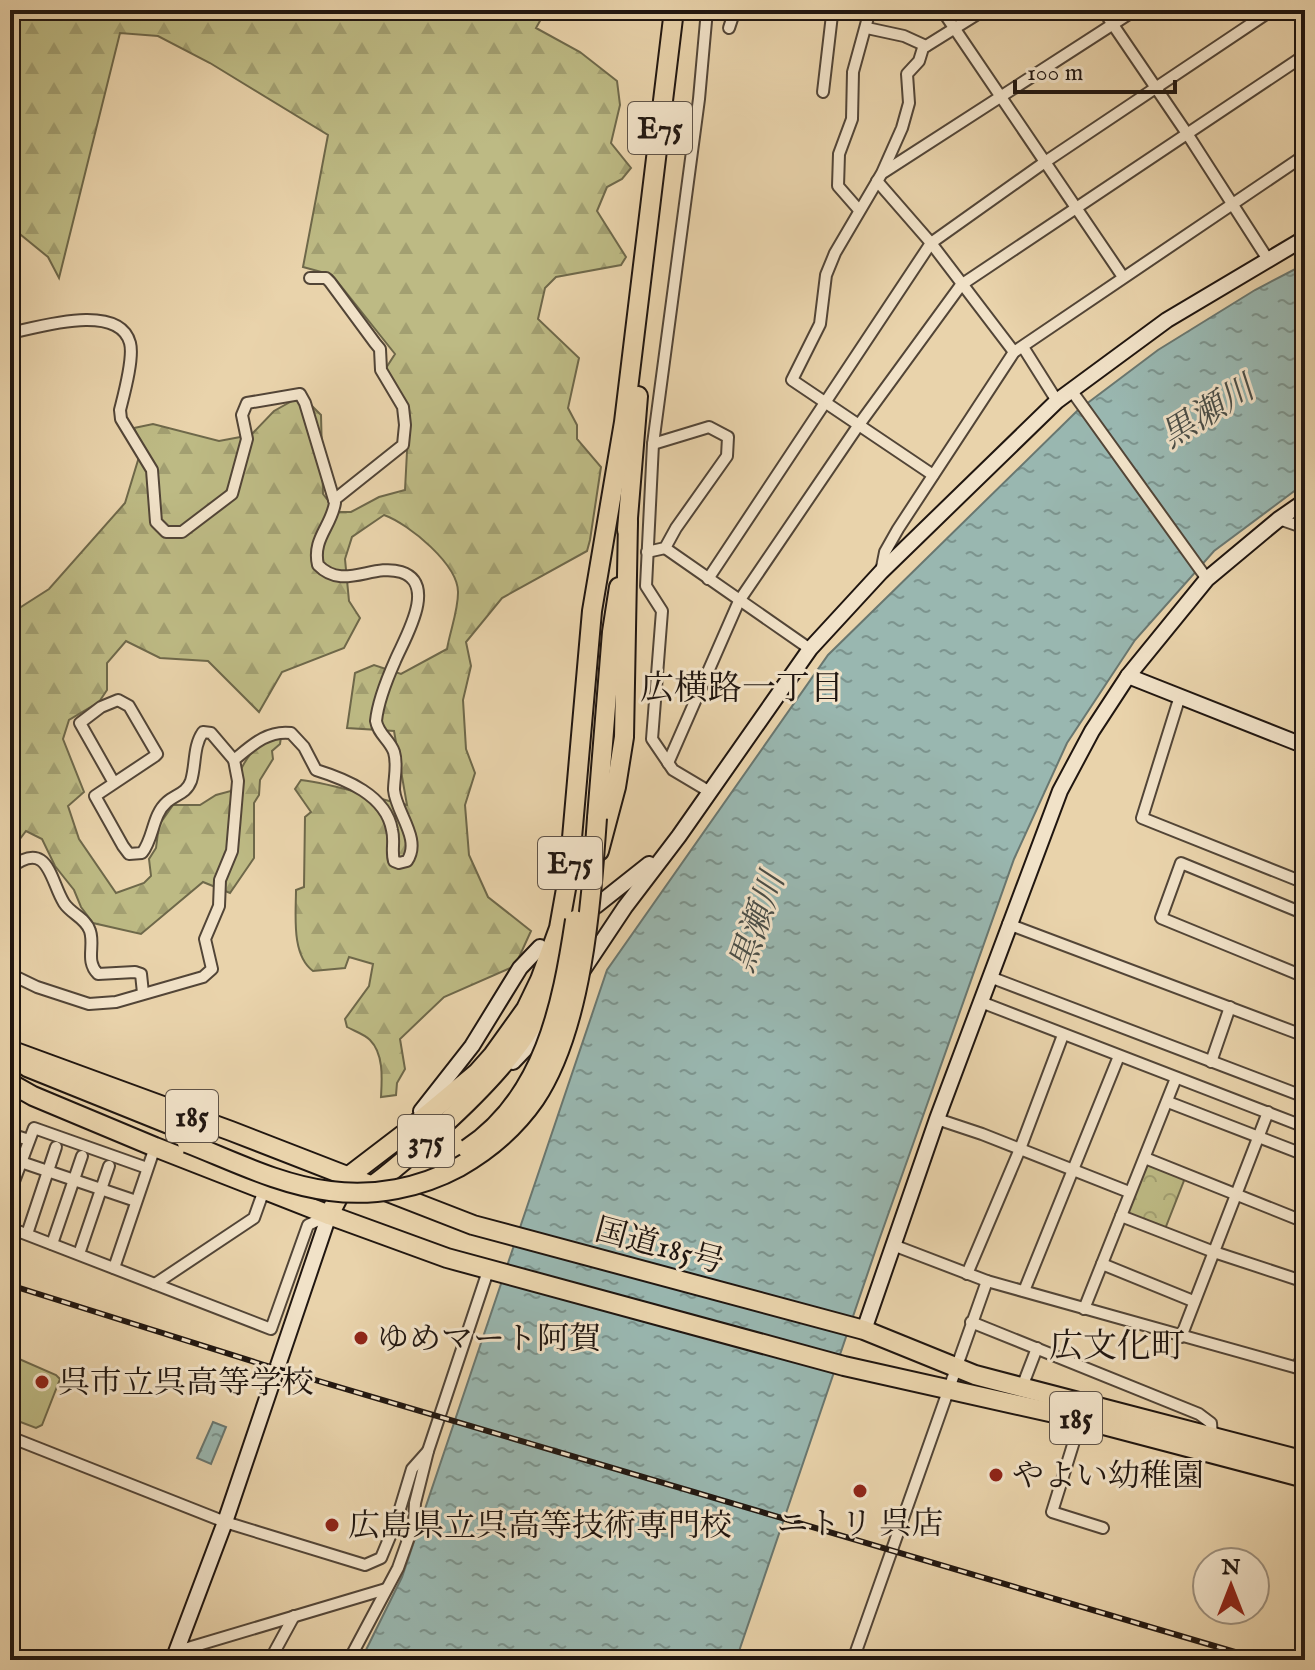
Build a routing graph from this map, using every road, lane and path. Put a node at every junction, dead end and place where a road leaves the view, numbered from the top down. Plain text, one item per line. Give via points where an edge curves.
1 (674, 10) edge
2 (707, 10) edge
3 (735, 10) edge
4 (819, 10) edge
5 (942, 10) edge
6 (984, 10) edge
7 (1103, 10) edge
8 (1135, 10) edge
9 (1272, 10) edge
10 (870, 12) edge
11 (832, 15) junction
12 (1112, 24) junction
13 (729, 28) dead end
14 (867, 28) junction
15 (956, 29) junction
16 (926, 46) junction
17 (1305, 55) edge
18 (1155, 88) junction
19 (823, 92) dead end
20 (1002, 97) junction
21 (1188, 135) junction
22 (1305, 155) edge
23 (1045, 162) junction
24 (880, 177) junction
25 (1234, 205) junction
26 (1077, 208) junction
27 (859, 210) junction
28 (1305, 238) edge
29 (931, 243) junction
30 (646, 245) junction
31 (1267, 258) junction
32 (1123, 277) junction
33 (310, 278) dead end
34 (961, 285) junction
35 (10, 333) edge
36 (1018, 350) junction
37 (1074, 394) junction
38 (1057, 401) junction
39 (824, 403) junction
40 (858, 426) junction
41 (653, 444) junction
42 (933, 475) junction
43 (334, 500) junction
44 (612, 500) junction
45 (1305, 501) edge
46 (1279, 519) junction
47 (628, 521) junction
48 (1305, 528) edge
49 (665, 548) junction
50 (647, 552) junction
51 (881, 572) junction
52 (1204, 575) junction
53 (708, 579) junction
54 (739, 601) junction
55 (810, 649) junction
56 (1128, 676) junction
57 (1180, 696) junction
58 (1305, 746) edge
59 (234, 760) junction
60 (668, 763) junction
61 (114, 783) junction
62 (710, 792) junction
63 (592, 818) junction
64 (679, 836) junction
65 (10, 868) edge
66 (1305, 883) edge
67 (596, 906) dead end
68 (1305, 914) edge
69 (1008, 924) junction
70 (540, 947) dead end
71 (10, 974) edge
72 (990, 977) junction
73 (1305, 977) edge
74 (143, 993) junction
75 (981, 1002) junction
76 (1230, 1007) junction
77 (1063, 1035) junction
78 (1305, 1036) edge
79 (10, 1050) edge
80 (1119, 1056) junction
81 (10, 1059) edge
82 (1211, 1062) junction
83 (10, 1072) edge
84 (1176, 1078) junction
85 (10, 1083) edge
86 (477, 1094) junction
87 (1305, 1097) edge
88 (1168, 1102) junction
89 (1268, 1112) junction
90 (937, 1119) junction
91 (1305, 1127) edge
92 (10, 1134) edge
93 (1259, 1137) junction
94 (189, 1138) junction
95 (29, 1140) junction
96 (56, 1147) dead end
97 (155, 1147) junction
98 (1020, 1149) junction
99 (1305, 1155) edge
100 (82, 1156) dead end
101 (375, 1156) junction
102 (1145, 1158) junction
103 (21, 1162) junction
104 (109, 1166) dead end
105 (147, 1168) junction
106 (1073, 1170) junction
107 (48, 1172) junction
108 (349, 1176) junction
109 (73, 1180) junction
110 (373, 1185) junction
111 (101, 1190) junction
112 (264, 1190) junction
113 (10, 1192) edge
114 (1129, 1192) junction
115 (1236, 1195) junction
116 (136, 1201) junction
117 (329, 1215) junction
118 (1121, 1216) junction
119 (1305, 1222) edge
120 (10, 1228) edge
121 (27, 1234) junction
122 (52, 1244) junction
123 (893, 1245) junction
124 (1214, 1252) junction
125 (79, 1254) junction
126 (1102, 1264) junction
127 (114, 1268) junction
128 (493, 1272) junction
129 (967, 1274) junction
130 (987, 1281) junction
131 (1305, 1282) edge
132 (155, 1284) junction
133 (1024, 1291) junction
134 (1193, 1301) junction
135 (1084, 1309) junction
136 (971, 1322) junction
137 (861, 1330) junction
138 (1181, 1337) junction
139 (1037, 1348) junction
140 (1305, 1350) edge
141 (955, 1368) junction
142 (1301, 1369) edge
143 (1022, 1387) junction
144 (950, 1390) junction
145 (1081, 1419) junction
146 (1212, 1436) junction
147 (10, 1437) edge
148 (428, 1451) junction
149 (1305, 1461) edge
150 (1305, 1478) edge
151 (225, 1522) junction
152 (1103, 1528) dead end
153 (386, 1589) junction
154 (294, 1616) junction
155 (176, 1655) edge
156 (10, 1656) edge
157 (21, 1660) edge
158 (270, 1660) edge
159 (349, 1660) edge
160 (853, 1660) edge

1 - 30 highway, E75
2 - 41 street
3 - 13 street
4 - 11 street
5 - 15 street
6 - 15 street
7 - 12 street
8 - 12 street
9 - 18 street
10 - 11 street
10 - 14 street
11 - 19 street
12 - 18 street
12 - 20 street
14 - 16 street
14 - 27 street via 853,72 852,119 839,154 838,186
15 - 16 street
15 - 20 street
16 - 24 street via 907,74 909,103
17 - 21 street
18 - 21 street
18 - 23 street
20 - 23 street
20 - 24 street
21 - 25 street
21 - 26 street
22 - 25 street
23 - 26 street
23 - 29 street
24 - 27 street
24 - 29 street
25 - 31 street
25 - 32 street
26 - 32 street
26 - 34 street
27 - 39 street via 826,275 820,324 792,380
28 - 31 street
29 - 34 street
29 - 39 street
30 - 44 highway, E75
30 - 47 highway, E75
31 - 37 street via 1167,320
32 - 36 street
33 - 43 street via 330,282 380,349 381,370 405,416 403,445
34 - 36 street
34 - 40 street
35 - 43 street via 81,320 121,326 131,351 121,419 152,470 156,522 166,532 182,532 232,494 247,439 243,410 252,401 300,394
36 - 38 street
36 - 42 street
37 - 38 street
37 - 52 street
38 - 51 street
39 - 40 street
39 - 53 street
40 - 42 street
40 - 54 street
41 - 49 street via 709,427 728,437 727,456
41 - 50 street
42 - 51 street via 885,552
43 - 59 street via 317,542 318,565 340,577 404,573 415,584 411,629 394,662 376,721 394,751 394,789 410,835 411,856 403,863 394,861 392,830 379,805 343,778 316,770 291,733 264,738
44 - 63 highway
44 - 101 highway, E75 via 592,611 565,904 550,955 526,1009 493,1055
45 - 46 street
46 - 48 street
46 - 52 street
47 - 63 highway
47 - 86 highway, E75 via 624,737 610,811 559,975 524,1040
49 - 50 street
49 - 53 street
50 - 60 street via 646,586 662,611 652,739
51 - 55 street
52 - 56 street
53 - 54 street
54 - 55 street
54 - 60 street
55 - 62 street
56 - 57 street
56 - 69 street via 1060,791
57 - 58 street
57 - 66 street via 1142,818
59 - 61 street via 211,733 203,732 189,786 157,814 148,846 137,856 123,846 95,799
59 - 74 street via 238,781 232,851 205,939 212,969 203,977
60 - 62 street
61 - 61 street via 157,754 129,706 118,700 80,723
62 - 64 street
63 - 94 highway, bridge via 584,948 558,1055 534,1101 482,1154 424,1182 352,1193 274,1177
64 - 67 street
64 - 86 street via 625,907 554,1020
65 - 74 street via 38,859 48,865 66,907 90,931 93,969 98,974 141,974
68 - 73 street via 1181,863 1161,918
69 - 72 street
69 - 76 street
70 - 101 street via 520,968 451,1076
71 - 74 street via 89,1004
72 - 75 street
72 - 82 street
75 - 77 street
75 - 90 street
76 - 78 street
76 - 82 street
77 - 80 street
77 - 98 street
79 - 108 highway, 国道185号 / 185
80 - 84 street
80 - 106 street
81 - 94 highway
82 - 87 street
83 - 94 highway
84 - 88 street
84 - 89 street
85 - 97 highway, 185
86 - 110 highway, 375
88 - 93 street
88 - 102 street
89 - 91 street
89 - 93 street
90 - 98 street
90 - 123 street
92 - 95 street
93 - 99 street
93 - 115 street
95 - 103 street
95 - 105 street via 34,1128
96 - 107 street
97 - 105 street
97 - 112 highway, 185
98 - 106 street
98 - 129 street
100 - 109 street
101 - 108 highway, 375
102 - 114 street
102 - 115 street
103 - 107 street
103 - 113 street
104 - 111 street
105 - 116 street
106 - 114 street
106 - 133 street
107 - 109 street
107 - 121 street
108 - 110 highway, 国道185号 / 185
108 - 117 highway, 375
109 - 111 street
109 - 122 street
110 - 117 highway, 375
110 - 137 highway, 国道185号 / 185 via 499,1233
111 - 116 street
111 - 125 street
112 - 117 highway, 185
112 - 132 street via 254,1218
114 - 118 street
115 - 119 street
115 - 124 street
116 - 127 street
117 - 128 highway, 185
117 - 132 street via 308,1225 271,1329
117 - 151 street
118 - 124 street
118 - 126 street
120 - 121 street
121 - 122 street
122 - 125 street
123 - 129 street
123 - 137 street
124 - 131 street
124 - 134 street
125 - 127 street
126 - 134 street
126 - 135 street
127 - 132 street
128 - 144 highway, 185
128 - 148 street
129 - 130 street
130 - 133 street
130 - 136 street
133 - 135 street
134 - 138 street
135 - 138 street
136 - 139 street
136 - 141 street
137 - 141 highway, 国道185号 / 185
138 - 142 street
139 - 143 street
139 - 146 street via 1199,1414 1211,1423
140 - 142 street
141 - 143 highway, 国道185号 / 185
141 - 144 street
143 - 146 highway, 国道185号 / 185
144 - 145 highway, 185
144 - 160 street
145 - 150 highway, 185
145 - 152 street via 1052,1512
146 - 149 highway, 国道185号 / 185
147 - 151 street
148 - 151 street via 412,1469 381,1558 365,1565
148 - 153 street via 414,1523
151 - 155 street
153 - 154 street
153 - 159 street
154 - 155 street
154 - 158 street
156 - 157 street

